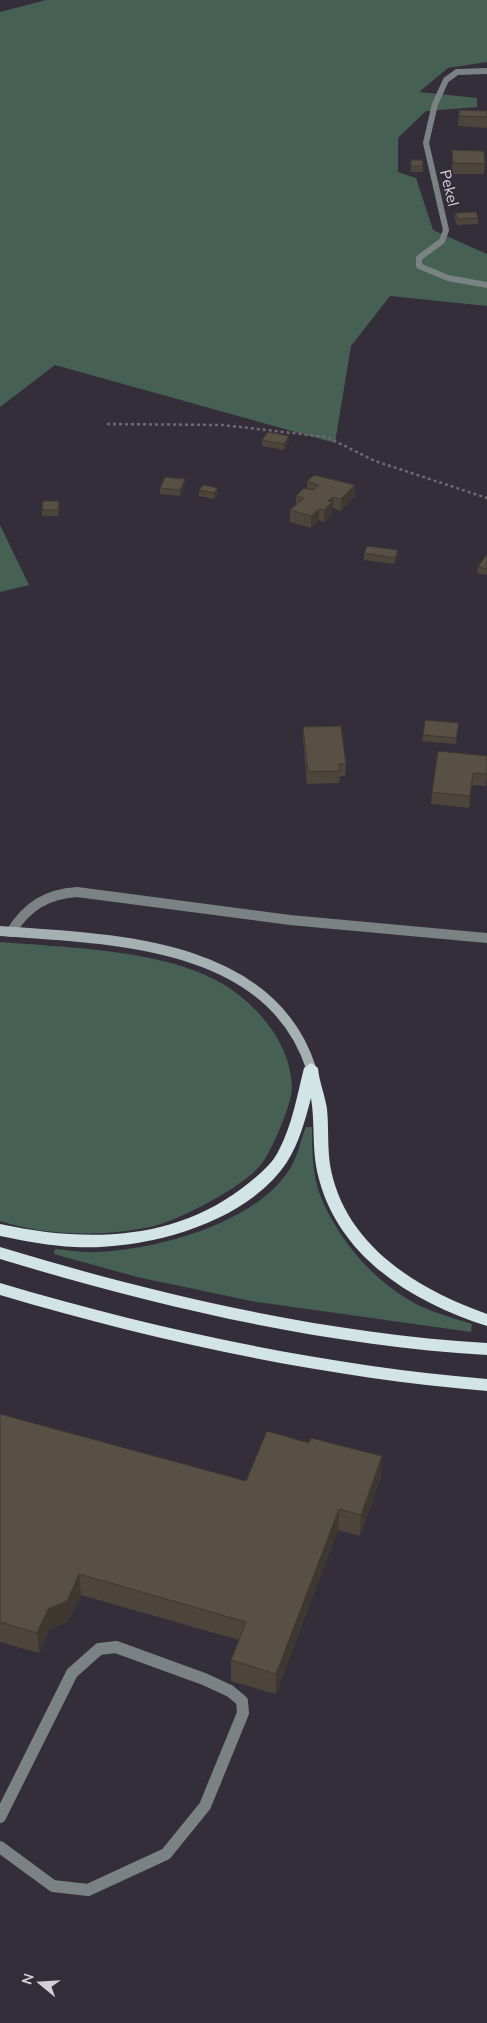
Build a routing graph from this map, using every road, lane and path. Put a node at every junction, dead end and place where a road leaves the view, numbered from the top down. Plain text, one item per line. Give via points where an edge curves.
1 (487, 71) edge
2 (487, 285) edge
3 (107, 424) dead end
4 (487, 498) edge
5 (5, 931) edge
6 (487, 938) edge
7 (311, 1068) junction
8 (0, 1230) edge
9 (0, 1252) edge
10 (0, 1289) edge
11 (487, 1320) edge
12 (487, 1350) edge
13 (487, 1386) edge
14 (0, 1817) edge
15 (0, 1847) edge

1 - 2 street, Pekel via 457,72 446,80 438,96 426,143 446,230 442,241 419,258 418,266 448,278
3 - 4 path via 223,426 327,437 375,461
5 - 6 street via 44,898 60,892 77,892 290,920
5 - 7 main road via 159,948 206,962 245,983 271,1004 301,1041
7 - 8 highway via 297,1123 281,1160 258,1185 213,1216 151,1235 104,1242 45,1239
7 - 11 highway via 320,1111 325,1177 345,1222 381,1266 416,1291 451,1309
9 - 12 highway via 64,1273 161,1298 320,1330
10 - 13 highway via 154,1331 312,1363
14 - 15 street via 72,1673 99,1648 116,1647 204,1679 242,1700 243,1713 205,1806 166,1854 88,1890 53,1886

